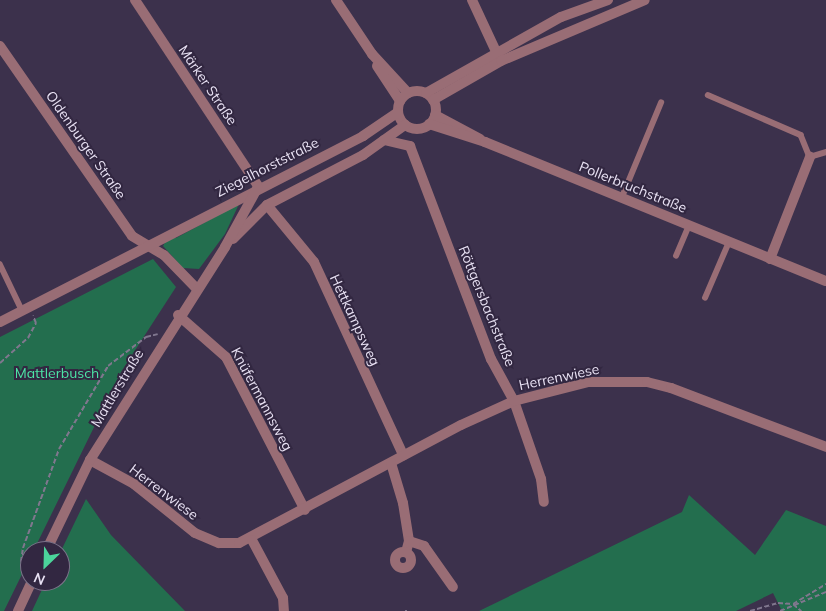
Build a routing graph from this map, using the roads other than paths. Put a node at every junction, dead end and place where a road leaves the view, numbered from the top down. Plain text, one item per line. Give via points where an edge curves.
1 (135, 0) edge
2 (336, 0) edge
3 (472, 0) edge
4 (608, 0) edge
5 (646, 0) edge
6 (0, 46) edge
7 (372, 54) junction
8 (499, 56) junction
9 (4, 58) edge
10 (408, 93) junction
11 (708, 95) dead end
12 (430, 97) junction
13 (400, 101) junction
14 (661, 103) dead end
15 (398, 112) junction
16 (435, 116) junction
17 (429, 124) junction
18 (405, 125) junction
19 (384, 140) junction
20 (485, 142) junction
21 (826, 152) edge
22 (810, 157) junction
23 (258, 186) junction
24 (622, 197) junction
25 (268, 205) junction
26 (689, 225) junction
27 (729, 242) junction
28 (147, 245) junction
29 (225, 247) junction
30 (676, 256) dead end
31 (770, 259) junction
32 (0, 264) edge
33 (826, 281) edge
34 (196, 288) junction
35 (705, 298) dead end
36 (27, 311) junction
37 (178, 315) junction
38 (0, 322) edge
39 (514, 401) junction
40 (826, 447) edge
41 (403, 455) junction
42 (90, 460) junction
43 (391, 463) junction
44 (544, 502) dead end
45 (305, 510) junction
46 (252, 540) junction
47 (51, 541) edge
48 (409, 541) junction
49 (406, 552) dead end
50 (453, 588) dead end
51 (27, 591) edge
52 (18, 611) edge
53 (284, 611) edge

1 - 23 street, Märker Straße
2 - 7 street
3 - 8 street
4 - 8 street via 561,17
5 - 8 street
6 - 9 street, Oldenburger Straße
7 - 10 street
7 - 13 street
8 - 12 street
9 - 28 street, Oldenburger Straße via 132,236
10 - 12 street
10 - 13 street
11 - 22 lane via 801,135
12 - 16 street
13 - 15 street
14 - 24 lane
15 - 18 street
15 - 23 street, Ziegelhorststraße via 362,136
16 - 17 street
16 - 20 street, Pollerbruchstraße
17 - 18 street via 415,129
17 - 20 street, Pollerbruchstraße
18 - 19 street, Mattlerstraße
19 - 25 street, Mattlerstraße
19 - 39 street, Röttgersbachstraße via 410,146 491,359
20 - 24 street, Pollerbruchstraße
21 - 22 lane
22 - 31 street
23 - 28 street, Ziegelhorststraße
23 - 29 street, Mattlerstraße
24 - 26 street, Pollerbruchstraße
25 - 29 street, Mattlerstraße
25 - 41 street, Hettkampsweg via 314,262
26 - 27 street, Pollerbruchstraße
26 - 30 lane
27 - 31 street, Pollerbruchstraße
27 - 35 lane
28 - 34 street via 164,255
28 - 36 street, Ziegelhorststraße
29 - 34 street, Mattlerstraße
31 - 33 street, Pollerbruchstraße
32 - 36 lane
34 - 37 street, Mattlerstraße
36 - 38 street, Ziegelhorststraße
37 - 42 street, Mattlerstraße
37 - 45 street, Knüfermannsweg via 226,357
39 - 40 street, Herrenwiese via 588,382 647,382
39 - 41 street, Herrenwiese
39 - 44 street, Röttgersbachstraße via 541,479
41 - 43 street, Herrenwiese
42 - 46 street, Herrenwiese via 134,484 195,533 219,543
42 - 47 street, Mattlerstraße
43 - 45 street, Herrenwiese
43 - 48 street
45 - 46 street, Herrenwiese
46 - 53 street via 283,598
48 - 49 street
48 - 50 street via 424,546
51 - 52 street

